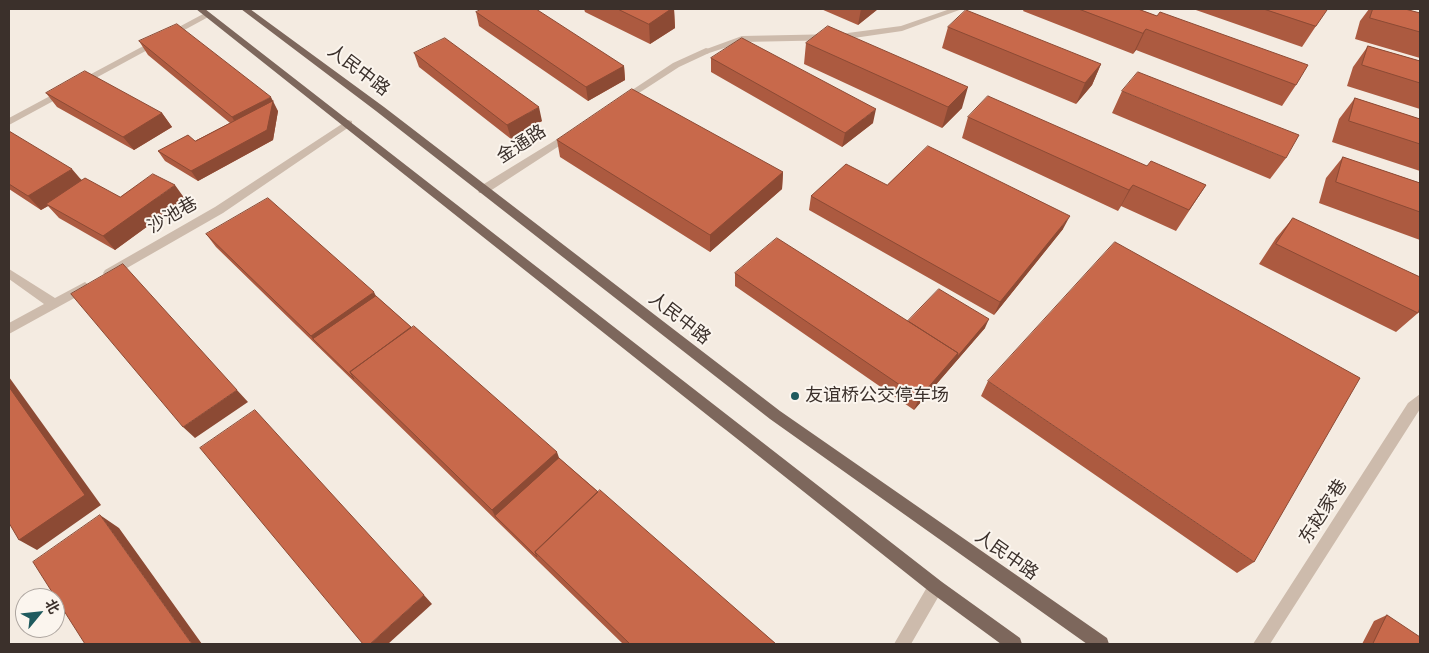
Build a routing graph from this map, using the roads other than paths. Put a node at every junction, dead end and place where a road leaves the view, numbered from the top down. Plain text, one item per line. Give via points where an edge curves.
1 (245, 9) edge
2 (958, 9) edge
3 (204, 12) edge
4 (609, 108) edge
5 (9, 122) edge
6 (348, 123) junction
7 (584, 125) edge
8 (483, 190) junction
9 (9, 273) edge
10 (54, 304) junction
11 (9, 329) edge
12 (1420, 400) edge
13 (936, 587) junction
14 (902, 644) edge
15 (1014, 644) edge
16 (1101, 644) edge
17 (1261, 644) edge

1 - 8 main road, 人民中路
2 - 4 street via 902,28 840,37 742,39 676,65
3 - 5 street
3 - 6 main road
6 - 10 street, 沙池巷 via 219,210
6 - 13 main road
7 - 8 street, 金通路
8 - 16 main road, 人民中路 via 775,415
9 - 10 street
10 - 11 street, 沙池巷
12 - 17 street, 东赵家巷
13 - 14 street
13 - 15 main road

